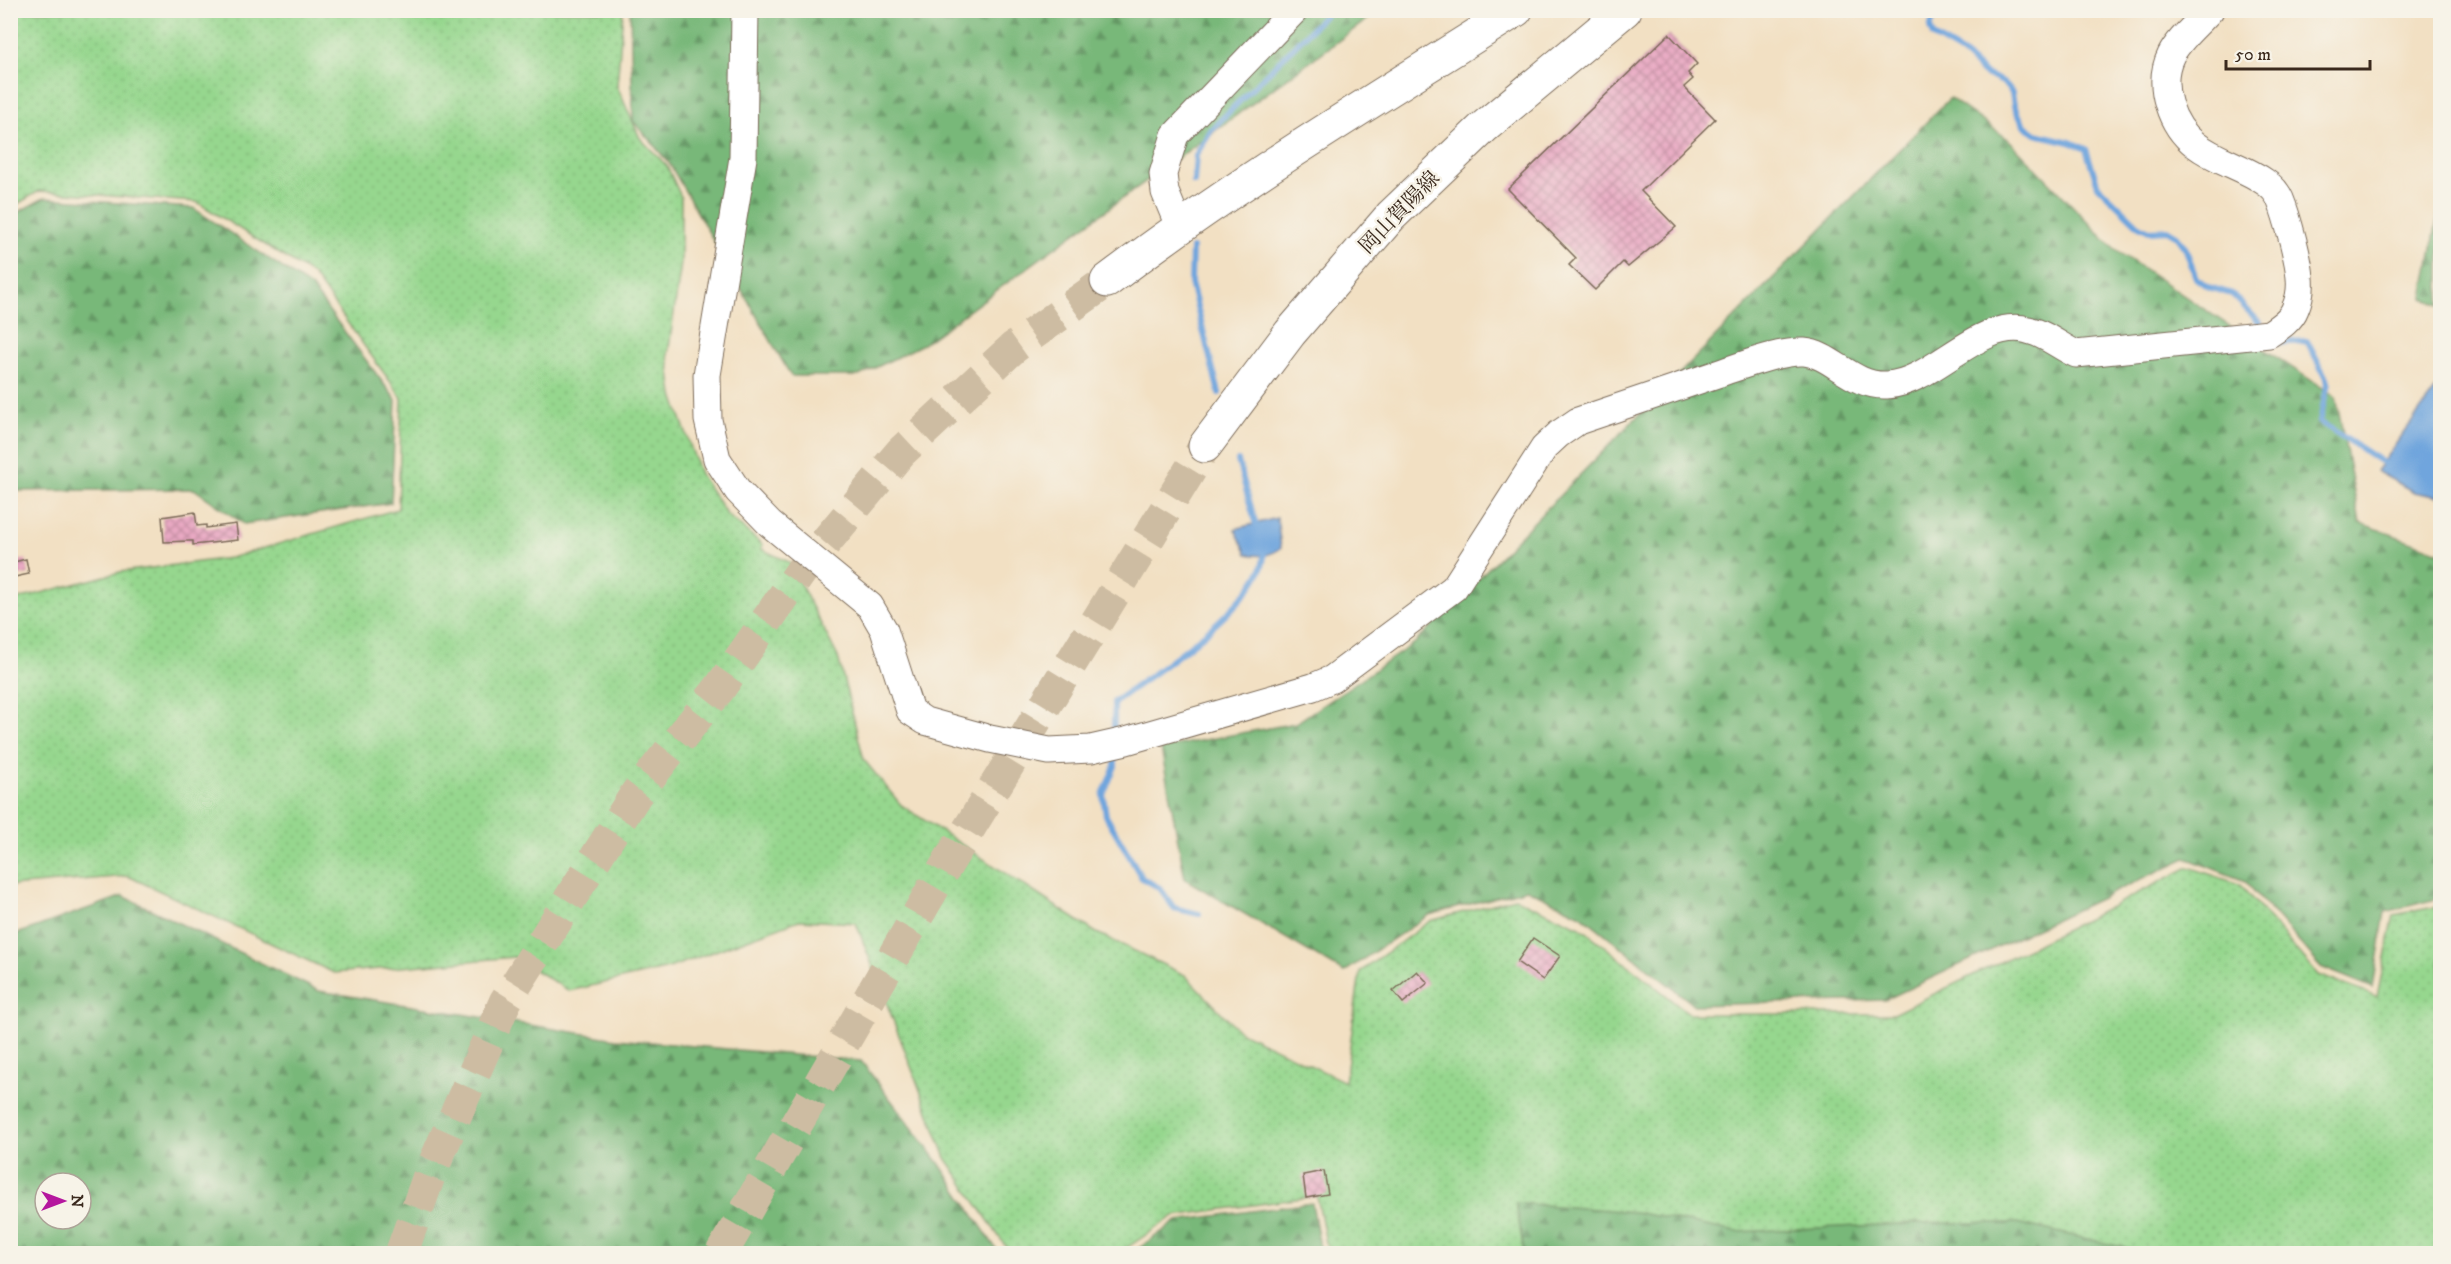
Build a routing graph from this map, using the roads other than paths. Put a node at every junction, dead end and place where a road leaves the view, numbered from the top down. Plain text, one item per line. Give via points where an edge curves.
1 (745, 10) edge
2 (1295, 10) edge
3 (1625, 10) edge
4 (1644, 10) edge
5 (2210, 10) edge
6 (1511, 13) edge
7 (1521, 97) junction
8 (1179, 226) junction
9 (1107, 281) tunnel mouth
10 (1205, 446) tunnel mouth

1 - 5 street via 743,158 707,375 708,420 717,459 738,491 770,524 870,606 884,630 910,711 925,721 1049,750 1091,749 1126,741 1332,679 1454,588 1544,448 1578,421 1785,354 1805,352 1858,380 1889,386 1915,376 1992,333 2008,329 2025,329 2046,336 2076,354 2269,334 2294,312 2300,292 2300,277 2280,198 2265,182 2198,146 2182,132 2166,93 2170,56
2 - 8 street via 1175,135 1163,174 1165,192
3 - 7 main road, 岡山賀陽線
4 - 7 main road via 1558,80
6 - 8 main road
7 - 10 main road, 岡山賀陽線 via 1391,216 1290,333
8 - 9 main road

